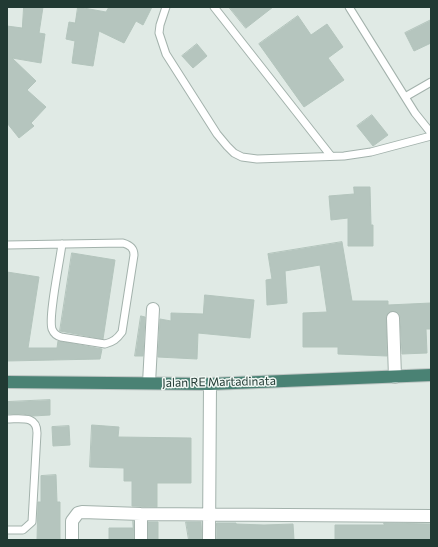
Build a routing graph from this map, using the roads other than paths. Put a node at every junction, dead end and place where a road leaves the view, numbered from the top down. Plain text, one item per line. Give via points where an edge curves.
1 (166, 7) edge
2 (214, 7) edge
3 (349, 7) edge
4 (431, 82) edge
5 (405, 96) junction
6 (431, 133) edge
7 (431, 136) edge
8 (331, 156) junction
9 (62, 244) junction
10 (7, 245) edge
11 (153, 309) dead end
12 (393, 318) dead end
13 (431, 375) edge
14 (395, 377) junction
15 (7, 382) edge
16 (149, 383) junction
17 (210, 384) junction
18 (7, 419) edge
19 (140, 514) junction
20 (208, 514) junction
21 (431, 516) edge
22 (7, 530) edge
23 (72, 540) edge
24 (141, 540) edge
25 (209, 540) edge

1 - 8 lane via 159,33 166,54 217,134 234,153 257,159
2 - 8 lane
3 - 5 lane
4 - 5 lane
5 - 6 lane
7 - 8 lane via 371,152
9 - 9 lane via 51,318 53,330 56,336 61,338 105,344 111,342 122,332 133,249 123,243
9 - 10 lane
11 - 16 street
12 - 14 street
13 - 14 highway, Jalan RE Martadinata
14 - 17 highway, Jalan RE Martadinata
15 - 16 highway, Jalan RE Martadinata
16 - 17 highway, Jalan RE Martadinata
17 - 20 street
18 - 22 lane via 31,420 35,422 38,433 32,522 23,530
19 - 20 street
19 - 23 street via 78,513 72,520
19 - 24 street
20 - 21 street
20 - 25 street

